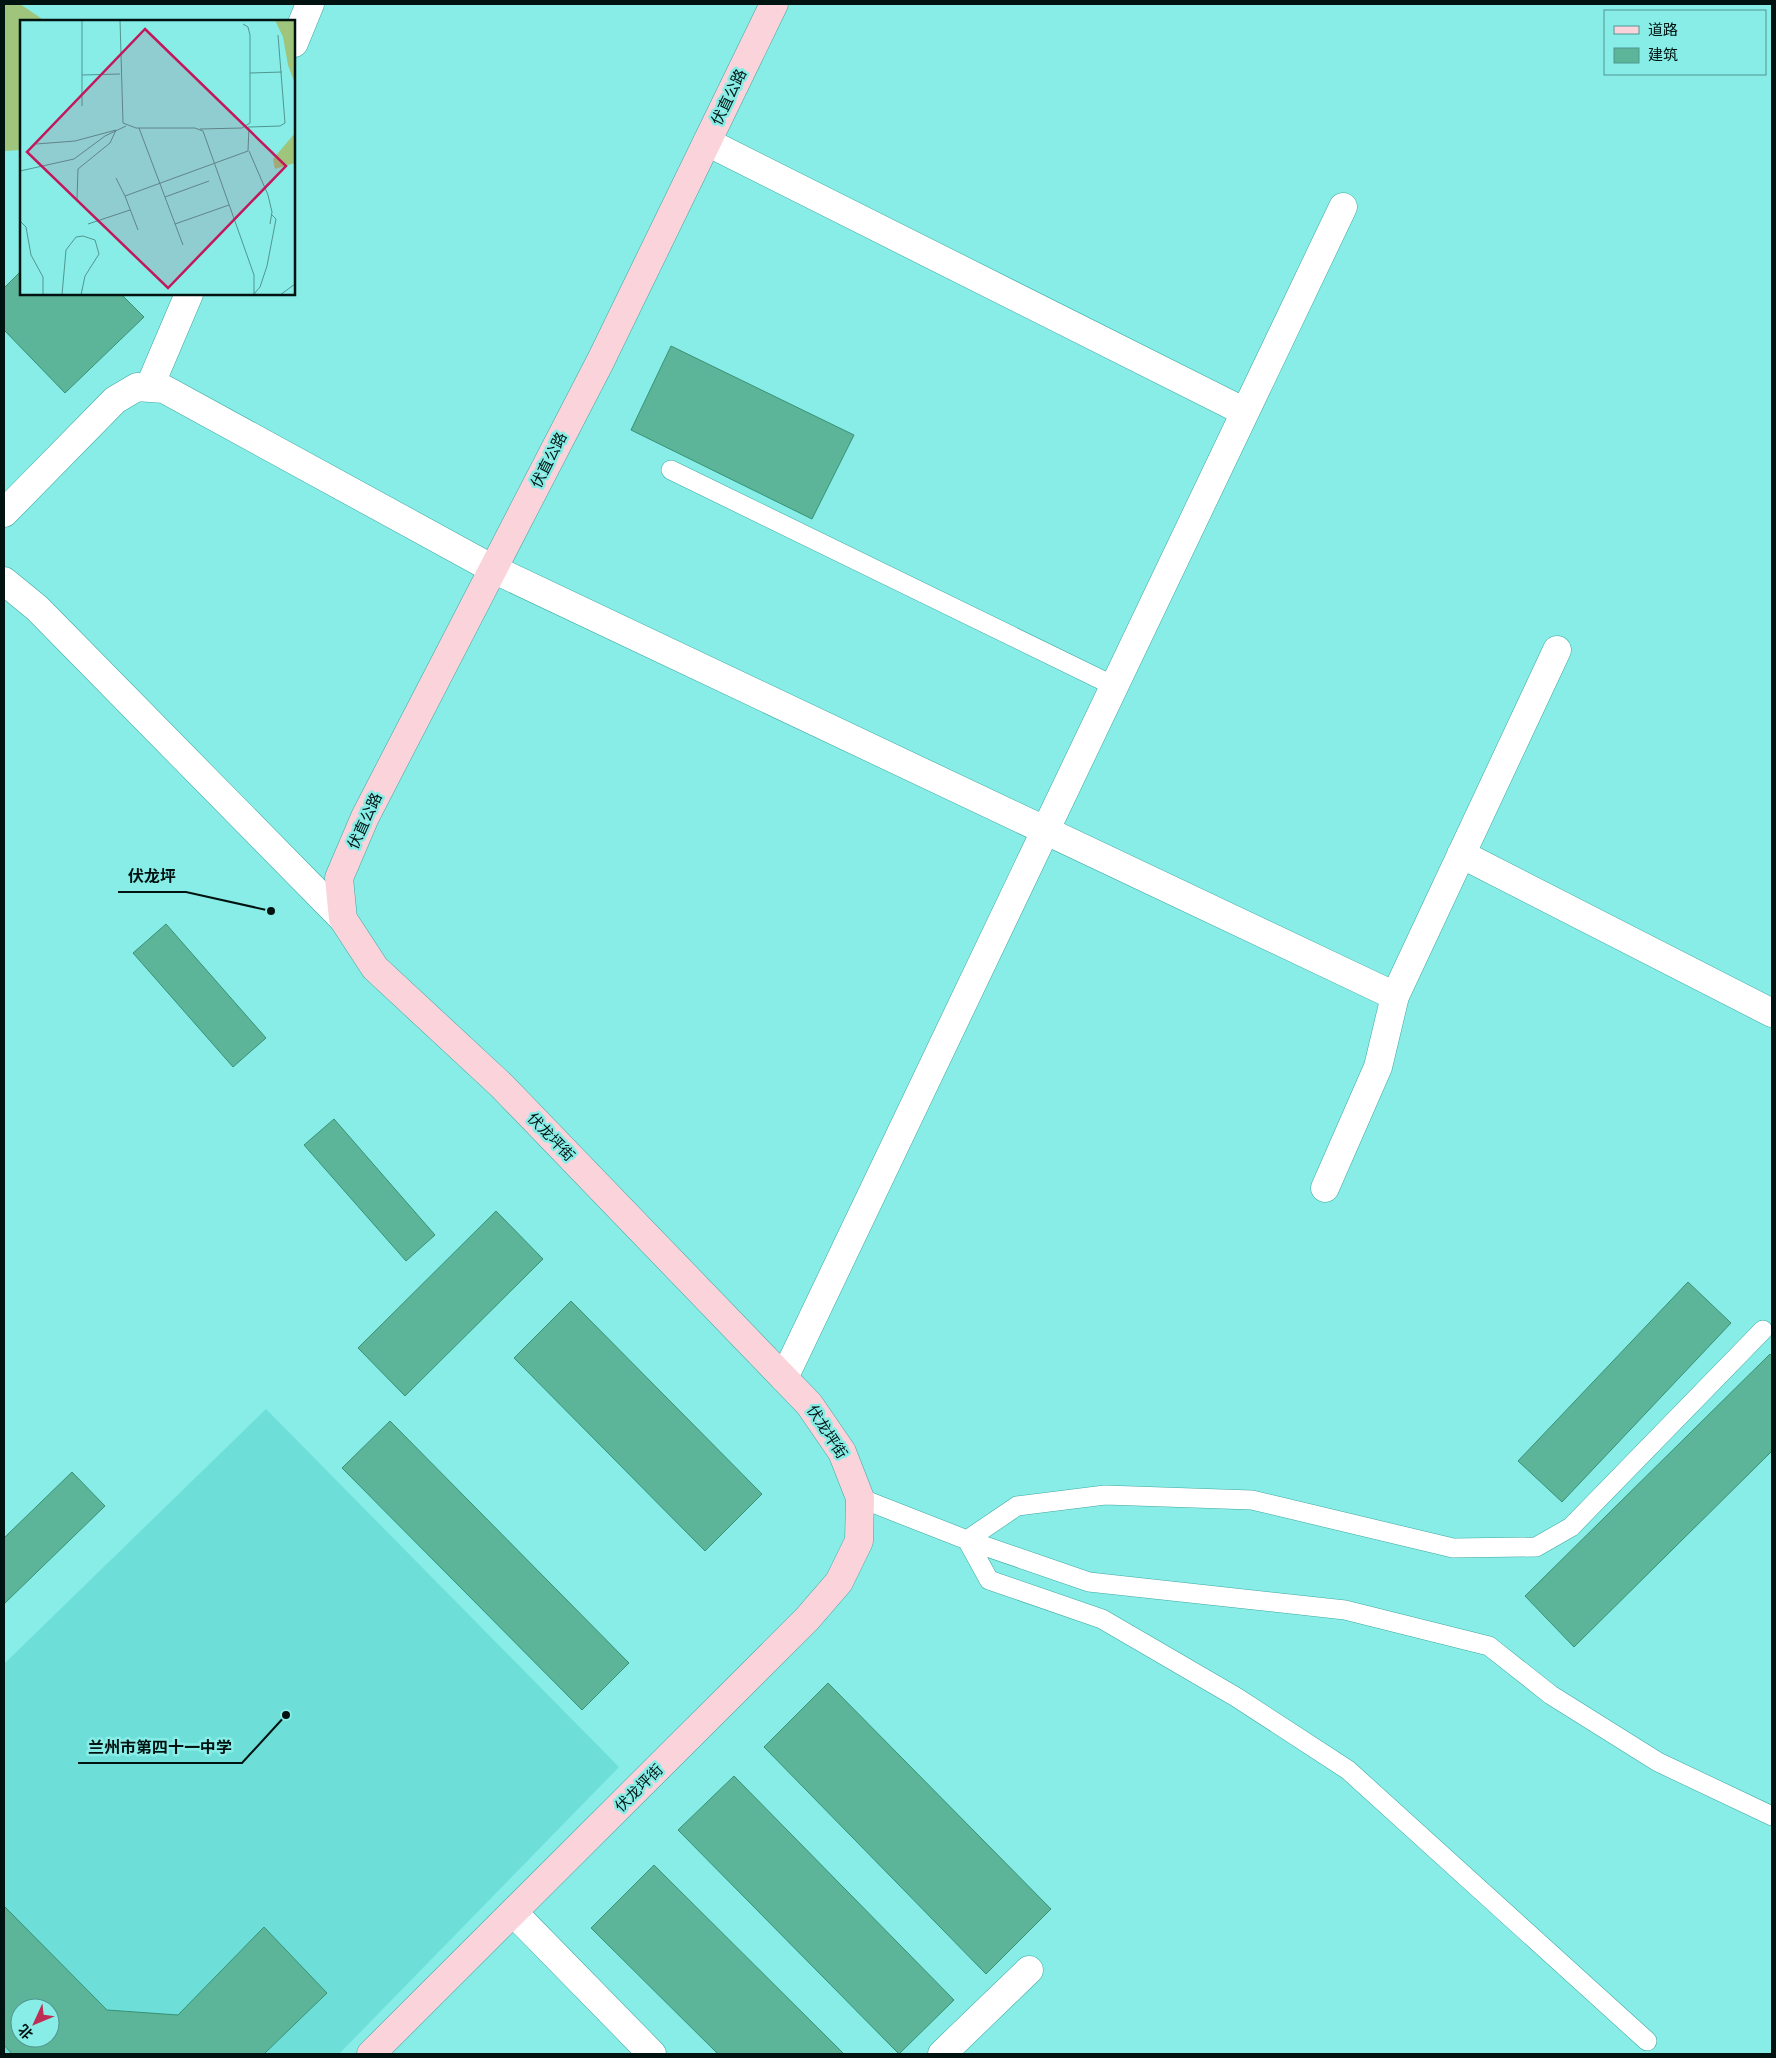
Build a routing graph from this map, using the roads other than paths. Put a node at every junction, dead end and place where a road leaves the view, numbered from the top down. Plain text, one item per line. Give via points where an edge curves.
1 (310, 4) edge
2 (774, 4) edge
3 (295, 42) edge
4 (707, 142) junction
5 (1343, 207) dead end
6 (189, 295) edge
7 (149, 388) junction
8 (1245, 412) junction
9 (671, 470) dead end
10 (4, 513) edge
11 (493, 569) junction
12 (4, 581) edge
13 (1557, 650) dead end
14 (1114, 686) junction
15 (1046, 830) junction
16 (1461, 854) junction
17 (343, 919) junction
18 (1394, 996) junction
19 (1772, 1013) edge
20 (1325, 1188) dead end
21 (1763, 1330) dead end
22 (784, 1378) junction
23 (860, 1498) junction
24 (966, 1540) junction
25 (1772, 1816) edge
26 (514, 1913) junction
27 (1029, 1970) dead end
28 (1647, 2041) dead end
29 (372, 2054) edge
30 (652, 2054) edge
31 (942, 2054) edge

1 - 3 street
2 - 4 main road, 伏直公路
4 - 8 street
4 - 11 main road, 伏直公路 via 601,360
5 - 8 street
6 - 7 street
7 - 10 street via 137,387 115,400
7 - 11 street via 164,390
8 - 14 street
9 - 14 lane
11 - 15 street
11 - 17 main road, 伏直公路 via 346,860 339,878
12 - 17 street via 37,608
13 - 16 street
14 - 15 street
15 - 18 street
15 - 22 street
16 - 18 street
16 - 19 street
17 - 22 main road, 伏龙坪街 via 375,968 502,1086
18 - 20 street via 1378,1067
21 - 24 lane via 1571,1527 1536,1547 1453,1548 1252,1500 1105,1495 1017,1506
22 - 23 main road, 伏龙坪街 via 809,1404 842,1452
23 - 24 lane
23 - 26 main road, 伏龙坪街 via 859,1541 839,1582 807,1619
24 - 25 lane via 1089,1582 1345,1610 1489,1646 1551,1695 1658,1762
24 - 28 lane via 989,1580 1102,1619 1236,1697 1348,1770
26 - 29 main road, 伏龙坪街
26 - 30 street
27 - 31 street

